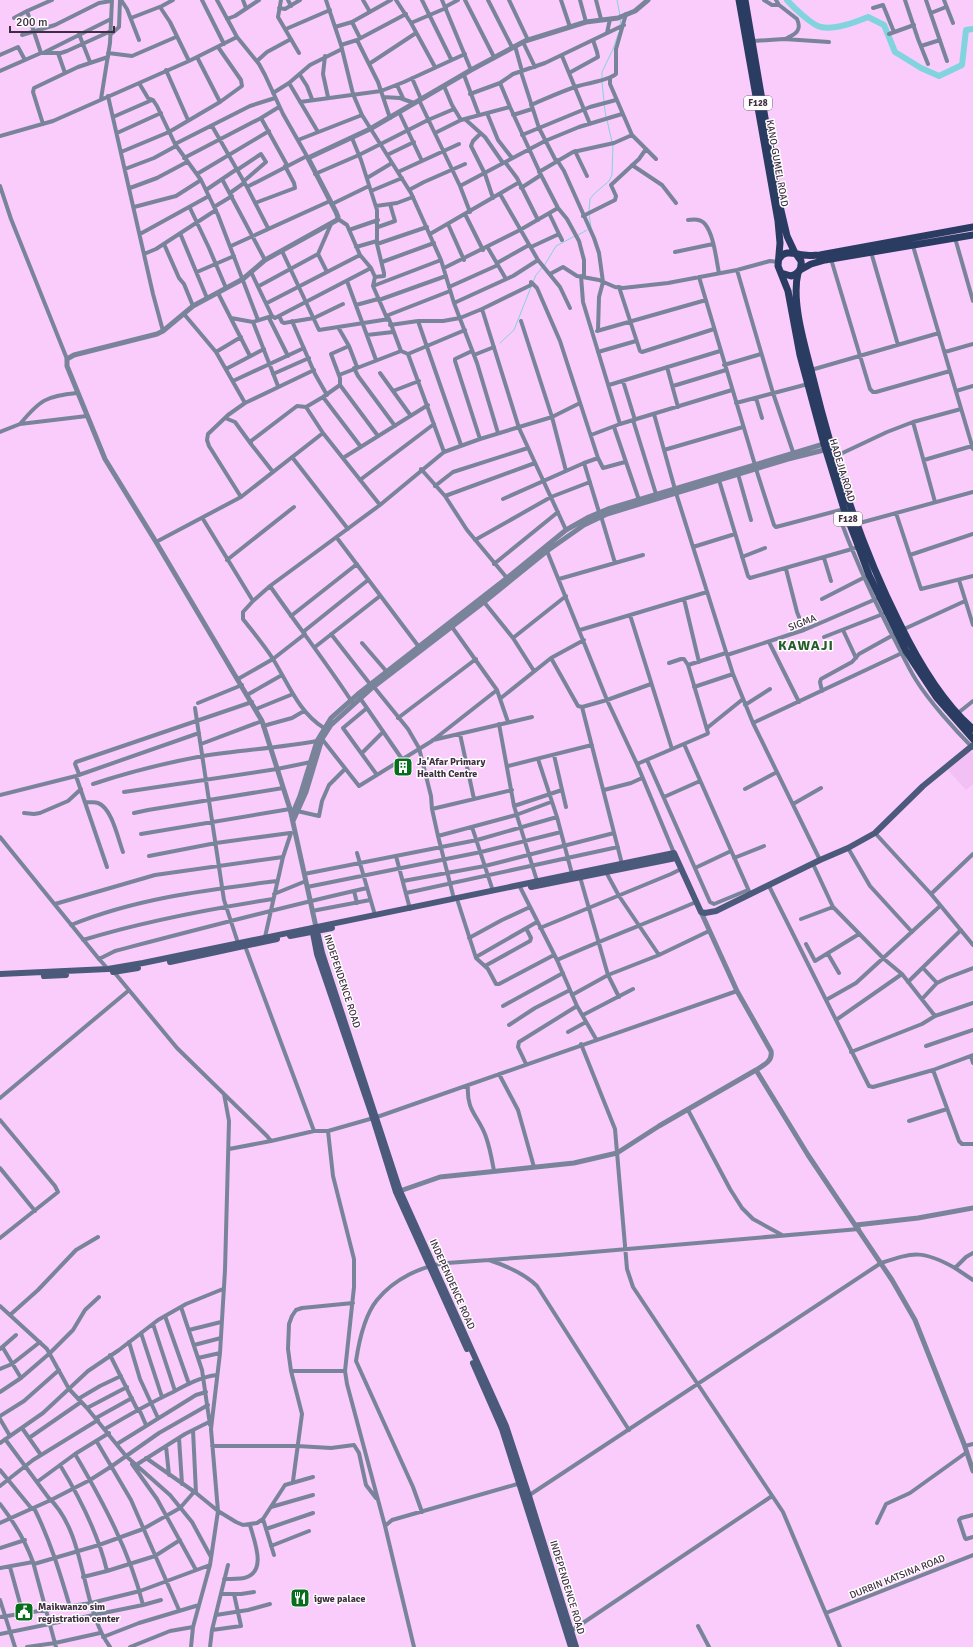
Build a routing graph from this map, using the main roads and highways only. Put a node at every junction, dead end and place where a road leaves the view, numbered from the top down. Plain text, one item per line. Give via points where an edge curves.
1 (739, 0) edge
2 (745, 0) edge
3 (756, 78) junction
4 (973, 227) edge
5 (973, 235) edge
6 (795, 253) junction
7 (778, 261) junction
8 (799, 272) junction
9 (781, 273) junction
10 (828, 446) junction
11 (897, 633) junction
12 (973, 729) edge
13 (972, 745) edge
14 (675, 855) junction
15 (520, 887) junction
16 (456, 901) junction
17 (314, 930) junction
18 (185, 956) junction
19 (3, 976) edge
20 (527, 1497) junction
21 (571, 1647) edge
22 (576, 1647) edge

1 - 3 main road, KANO-GUMEL ROAD / F128
2 - 3 main road, KANO-GUMEL ROAD / F128 via 753,41
3 - 6 main road, KANO-GUMEL ROAD / F128 via 787,236
3 - 7 main road, KANO-GUMEL ROAD / F128 via 778,221
4 - 6 main road via 820,255
5 - 8 main road via 831,259 811,264
6 - 7 main road via 787,252
6 - 8 main road, F128 via 802,261
7 - 9 main road, F128
8 - 9 main road via 788,276
8 - 10 main road, HADEJIA ROAD / F128 via 795,293
9 - 10 main road, HADEJIA ROAD / F128 via 788,291 800,355
10 - 11 main road, HADEJIA ROAD / F128
10 - 11 main road, HADEJIA ROAD / F128 via 840,510 858,547 866,577
11 - 12 main road, HADEJIA ROAD / F128
11 - 13 main road, HADEJIA ROAD / F128 via 904,653
13 - 14 main road via 923,786 875,833 769,886 750,892 716,911 701,912
14 - 15 main road via 606,872
14 - 15 main road via 537,881
15 - 16 main road
15 - 16 main road
16 - 17 main road
16 - 17 main road via 375,915
17 - 18 main road via 245,946
17 - 18 main road via 266,937
17 - 20 main road, INDEPENDENCE ROAD via 317,954 398,1191 502,1429
18 - 19 main road via 108,969
18 - 19 main road via 114,972
20 - 21 main road, INDEPENDENCE ROAD
20 - 22 main road, INDEPENDENCE ROAD

